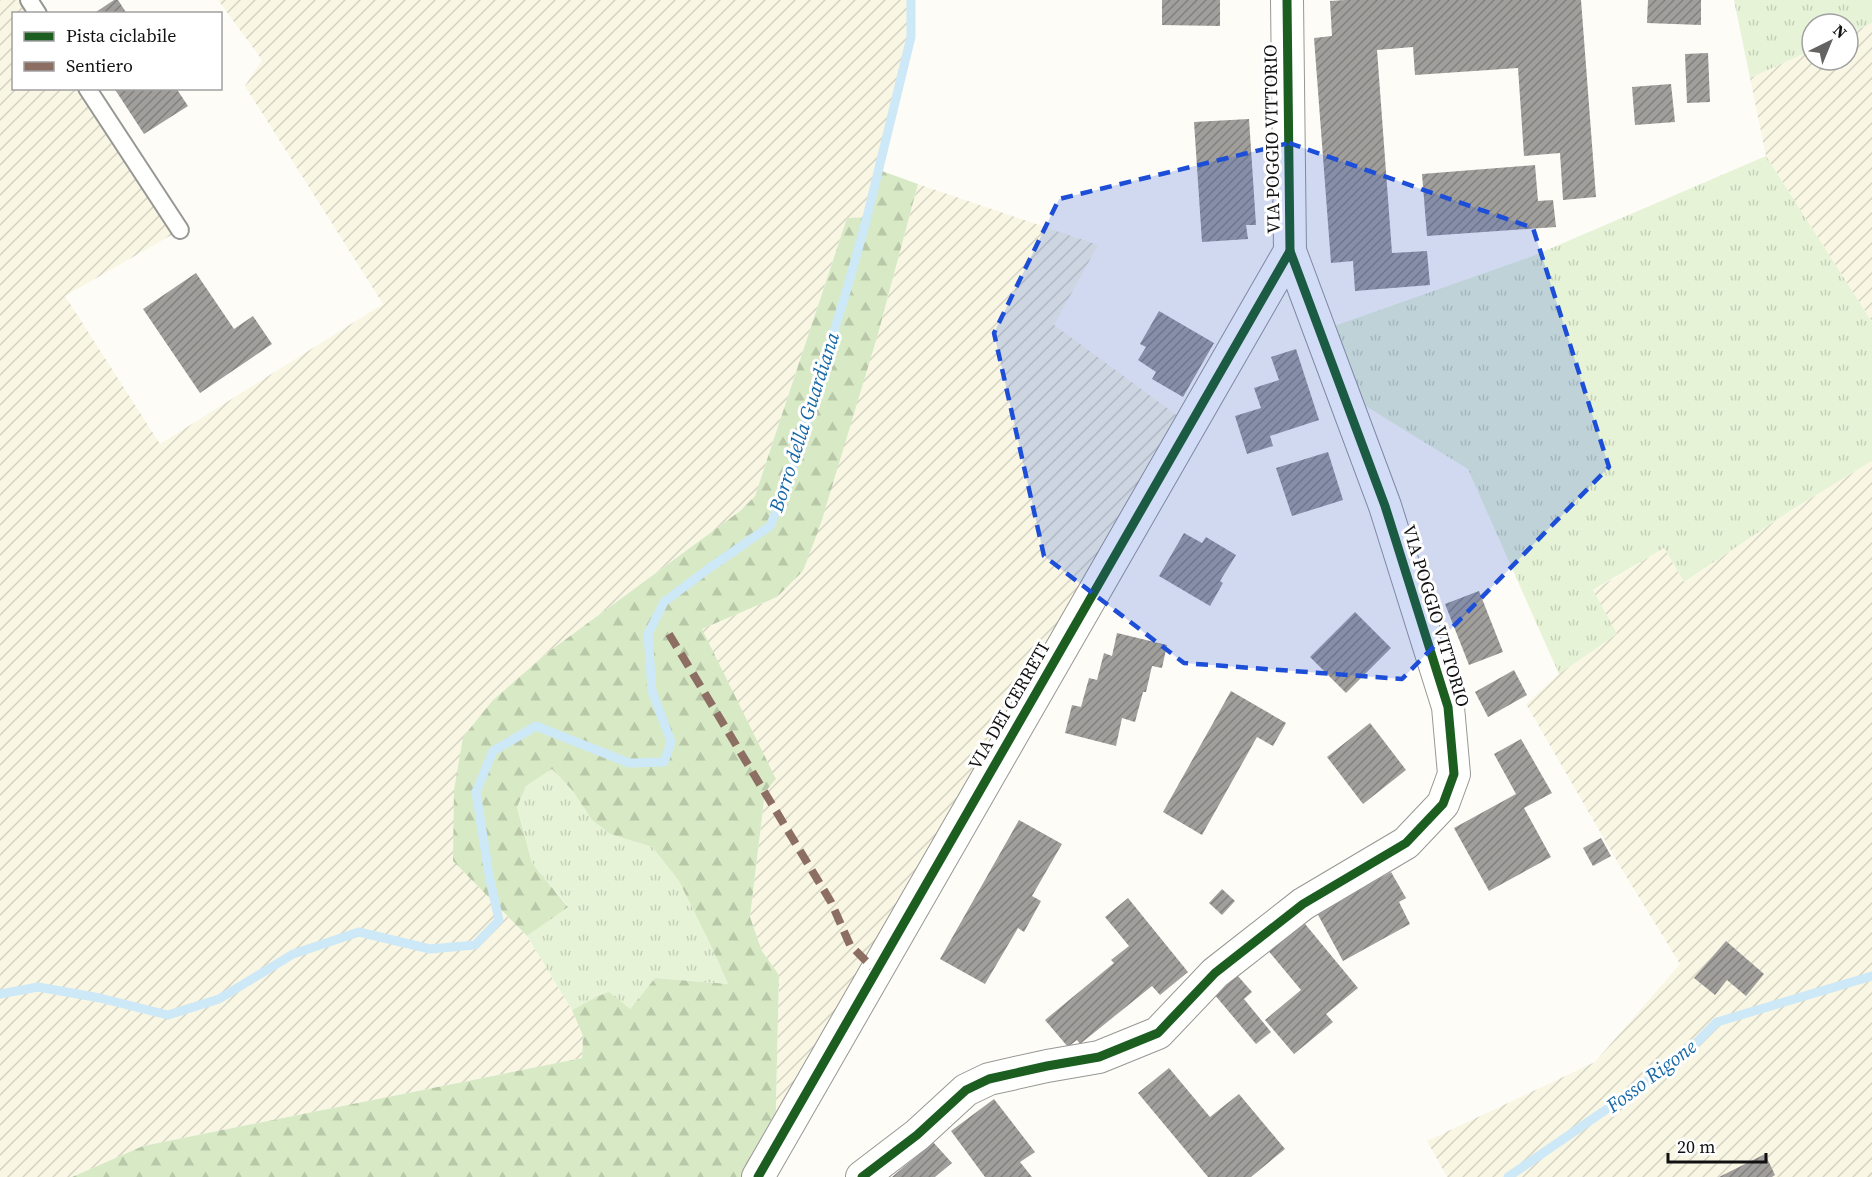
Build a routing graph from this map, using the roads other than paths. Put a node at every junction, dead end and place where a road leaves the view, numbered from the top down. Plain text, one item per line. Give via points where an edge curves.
1 (1287, 0) edge
2 (88, 90) edge
3 (180, 230) dead end
4 (1290, 251) junction
5 (758, 1177) edge
6 (862, 1177) edge

1 - 4 street, VIA POGGIO VITTORIO
2 - 3 lane
4 - 5 street, VIA DEI CERRETI
4 - 6 street, VIA POGGIO VITTORIO via 1385,506 1448,707 1454,774 1443,804 1406,843 1303,904 1215,973 1158,1033 1099,1058 989,1079 966,1090 917,1135

